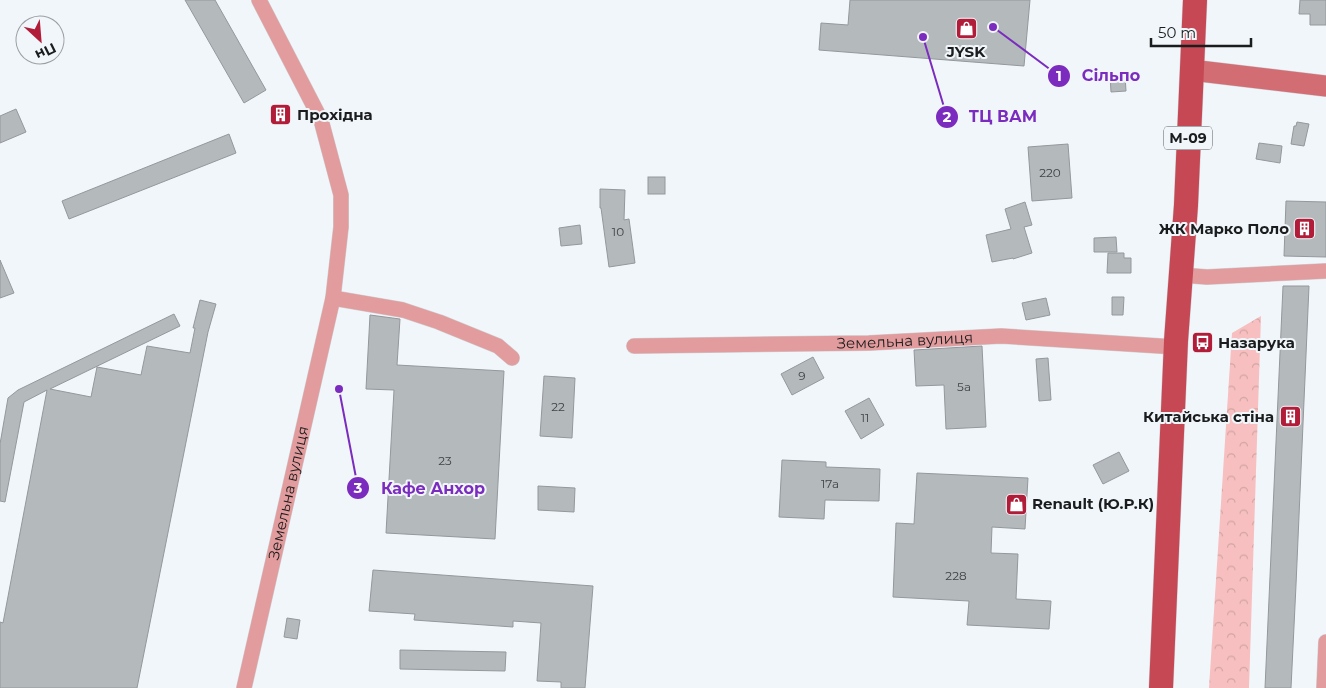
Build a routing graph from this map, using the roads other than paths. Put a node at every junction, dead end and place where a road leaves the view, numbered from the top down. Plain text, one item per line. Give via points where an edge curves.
1 (259, 0) edge
2 (1195, 0) edge
3 (1191, 70) junction
4 (1326, 86) edge
5 (1326, 271) edge
6 (1180, 275) junction
7 (333, 298) junction
8 (634, 346) dead end
9 (1176, 347) junction
10 (512, 358) dead end
11 (1326, 642) edge
12 (244, 688) edge
13 (1161, 688) edge
14 (1324, 688) edge

1 - 7 street, Земельна вулиця via 321,120 341,195
2 - 3 main road, М-09
3 - 4 main road
3 - 6 main road, М-09
5 - 6 street via 1207,277
6 - 9 main road, М-09
7 - 10 street via 403,310 439,322 498,346
7 - 12 street, Земельна вулиця
8 - 9 street, Земельна вулиця via 869,343 1001,336
9 - 13 main road, М-09
11 - 14 street

